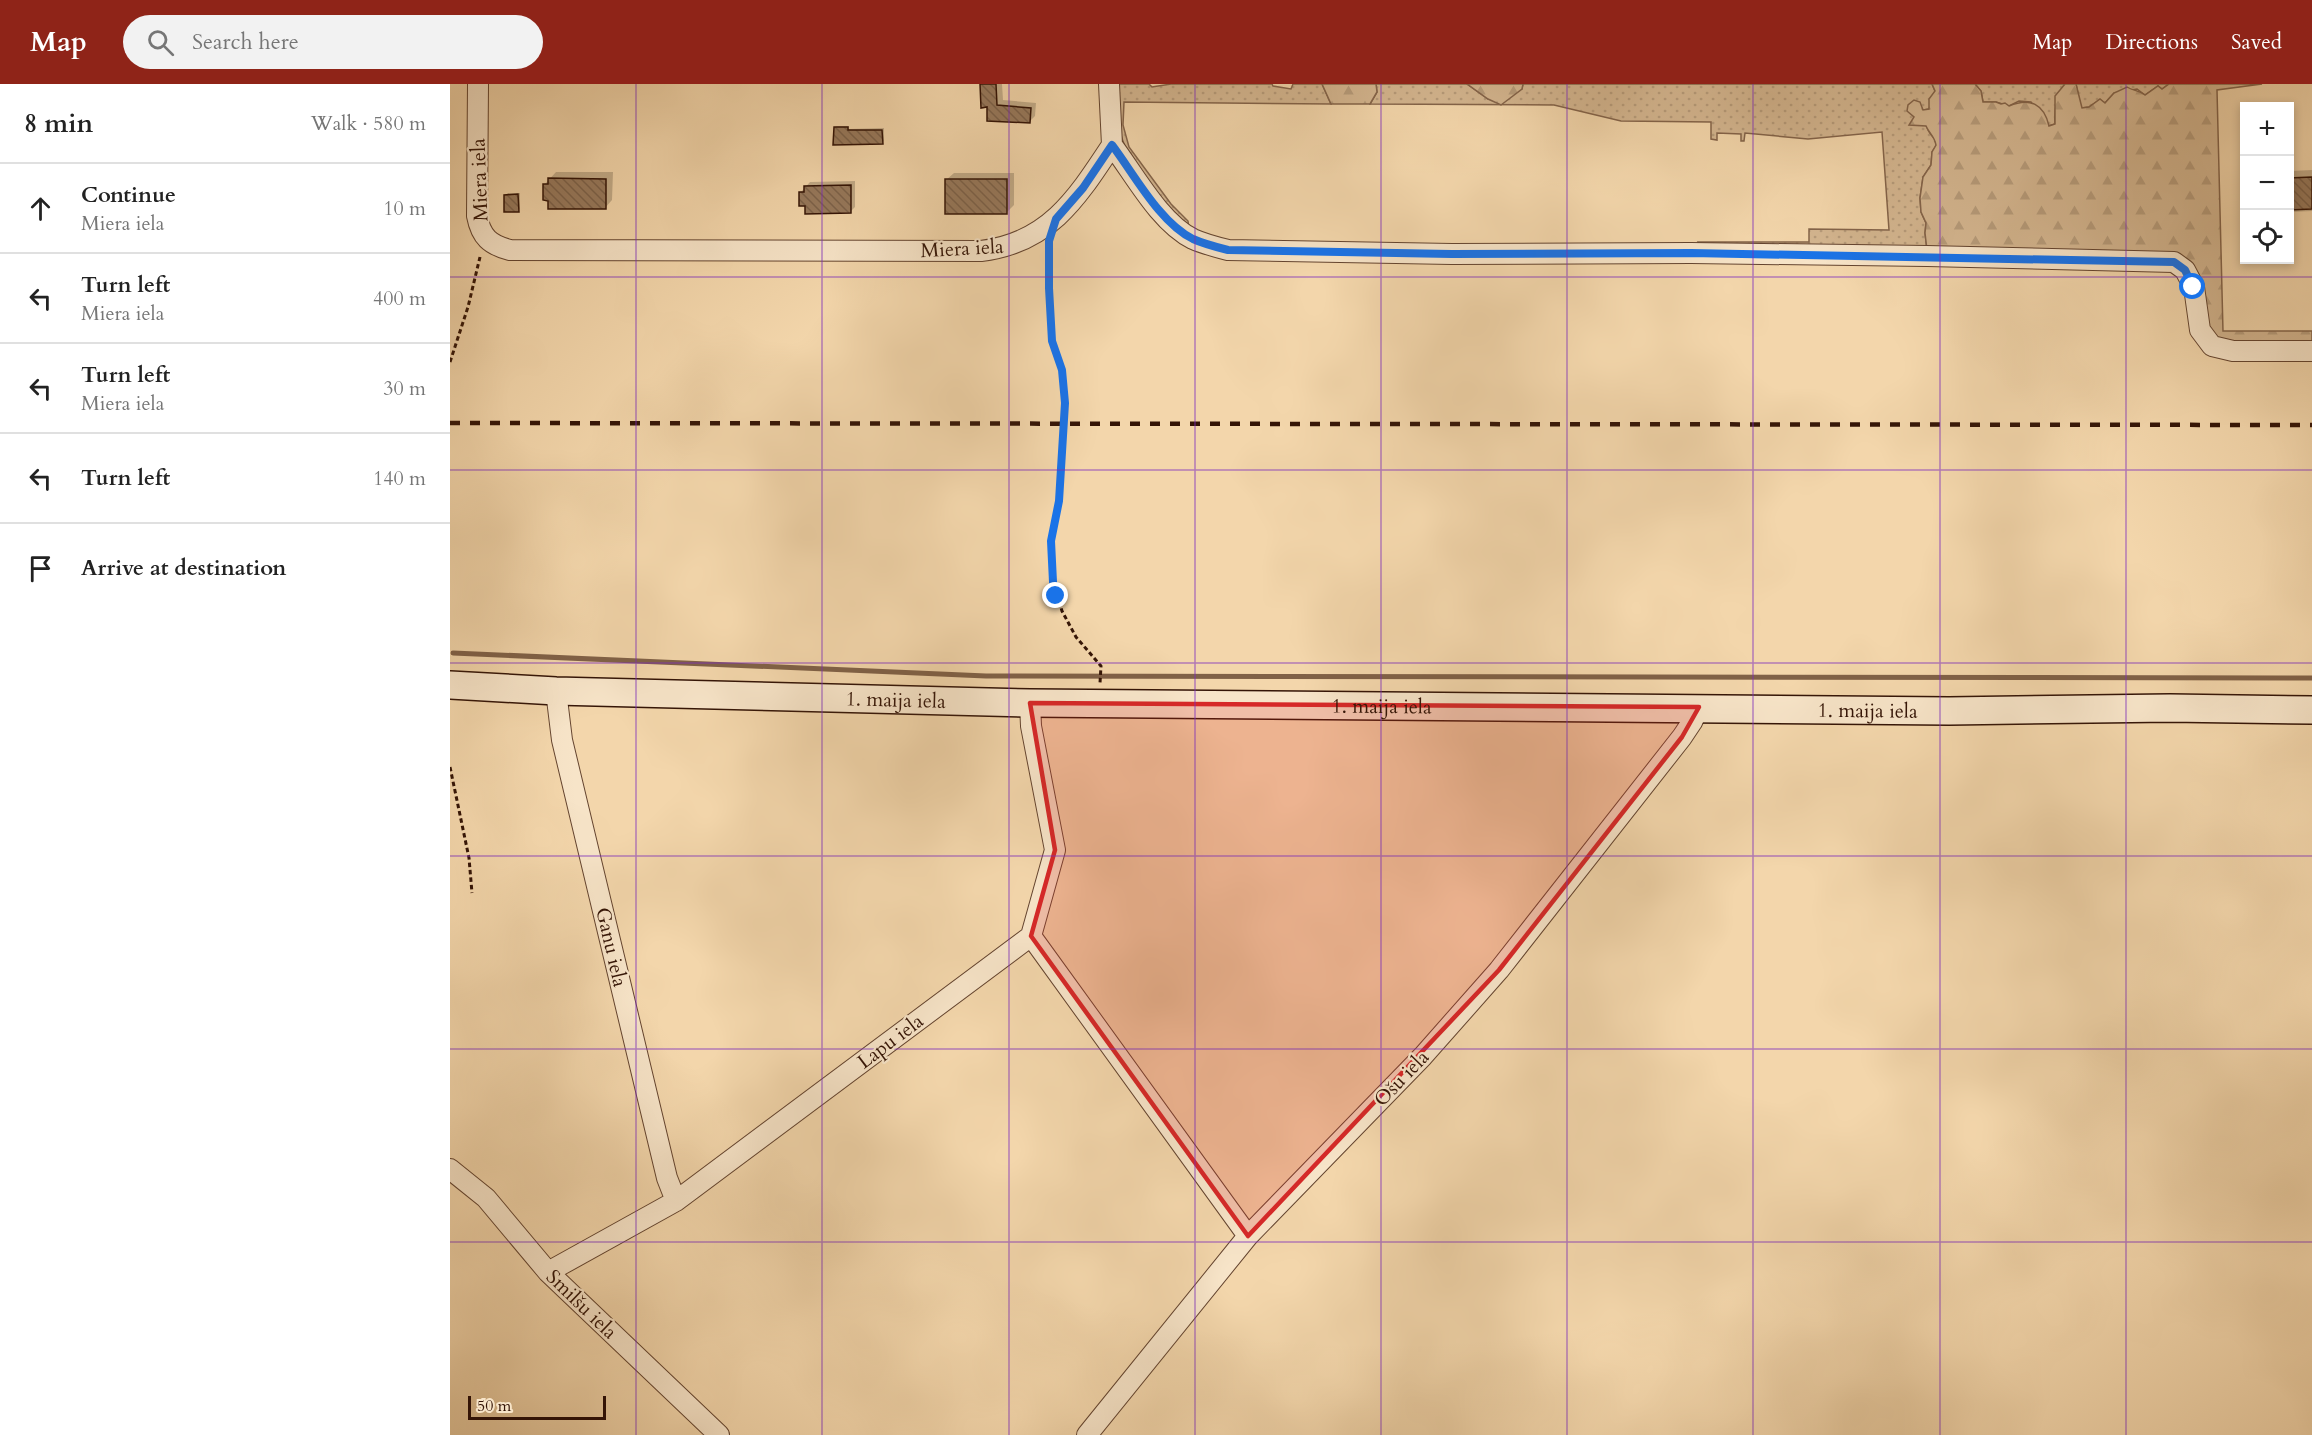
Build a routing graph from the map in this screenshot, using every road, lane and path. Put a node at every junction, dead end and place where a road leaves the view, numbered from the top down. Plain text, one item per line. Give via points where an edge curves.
1 (478, 84) edge
2 (1109, 84) edge
3 (1112, 145) junction
4 (1056, 219) junction
5 (489, 242) junction
6 (2312, 351) edge
7 (450, 362) edge
8 (450, 685) edge
9 (1100, 685) dead end
10 (556, 691) junction
11 (1030, 703) junction
12 (1699, 707) junction
13 (2312, 710) edge
14 (450, 766) edge
15 (472, 893) dead end
16 (1031, 936) junction
17 (450, 1169) edge
18 (676, 1201) junction
19 (1248, 1236) junction
20 (548, 1272) junction
21 (719, 1435) edge
22 (1087, 1435) edge

1 - 5 street, Miera iela via 477,216
2 - 3 street
3 - 4 street, Miera iela
3 - 6 street via 1177,228 1191,238 1228,250 2174,262 2185,270 2193,287 2200,330 2212,346 2233,351
4 - 5 street, Miera iela via 1020,243 981,251 529,251 510,250
4 - 9 path via 1049,241 1049,288 1052,341 1062,370 1065,403 1059,501 1051,541 1053,582 1076,637 1101,666
5 - 7 path via 477,263
8 - 10 street, 1. maija iela
10 - 11 street, 1. maija iela
10 - 18 street, Ganu iela via 565,752 667,1178
11 - 12 street, 1. maija iela
11 - 16 street via 1055,850
12 - 13 street, 1. maija iela
12 - 19 street, Ošu iela via 1682,737 1499,970 1423,1056
14 - 15 path via 470,858
16 - 18 street, Lapu iela
16 - 19 street
17 - 20 street, Smilšu iela via 486,1198
18 - 20 street, Lapu iela
19 - 22 street, Ošu iela
20 - 21 street, Smilšu iela

